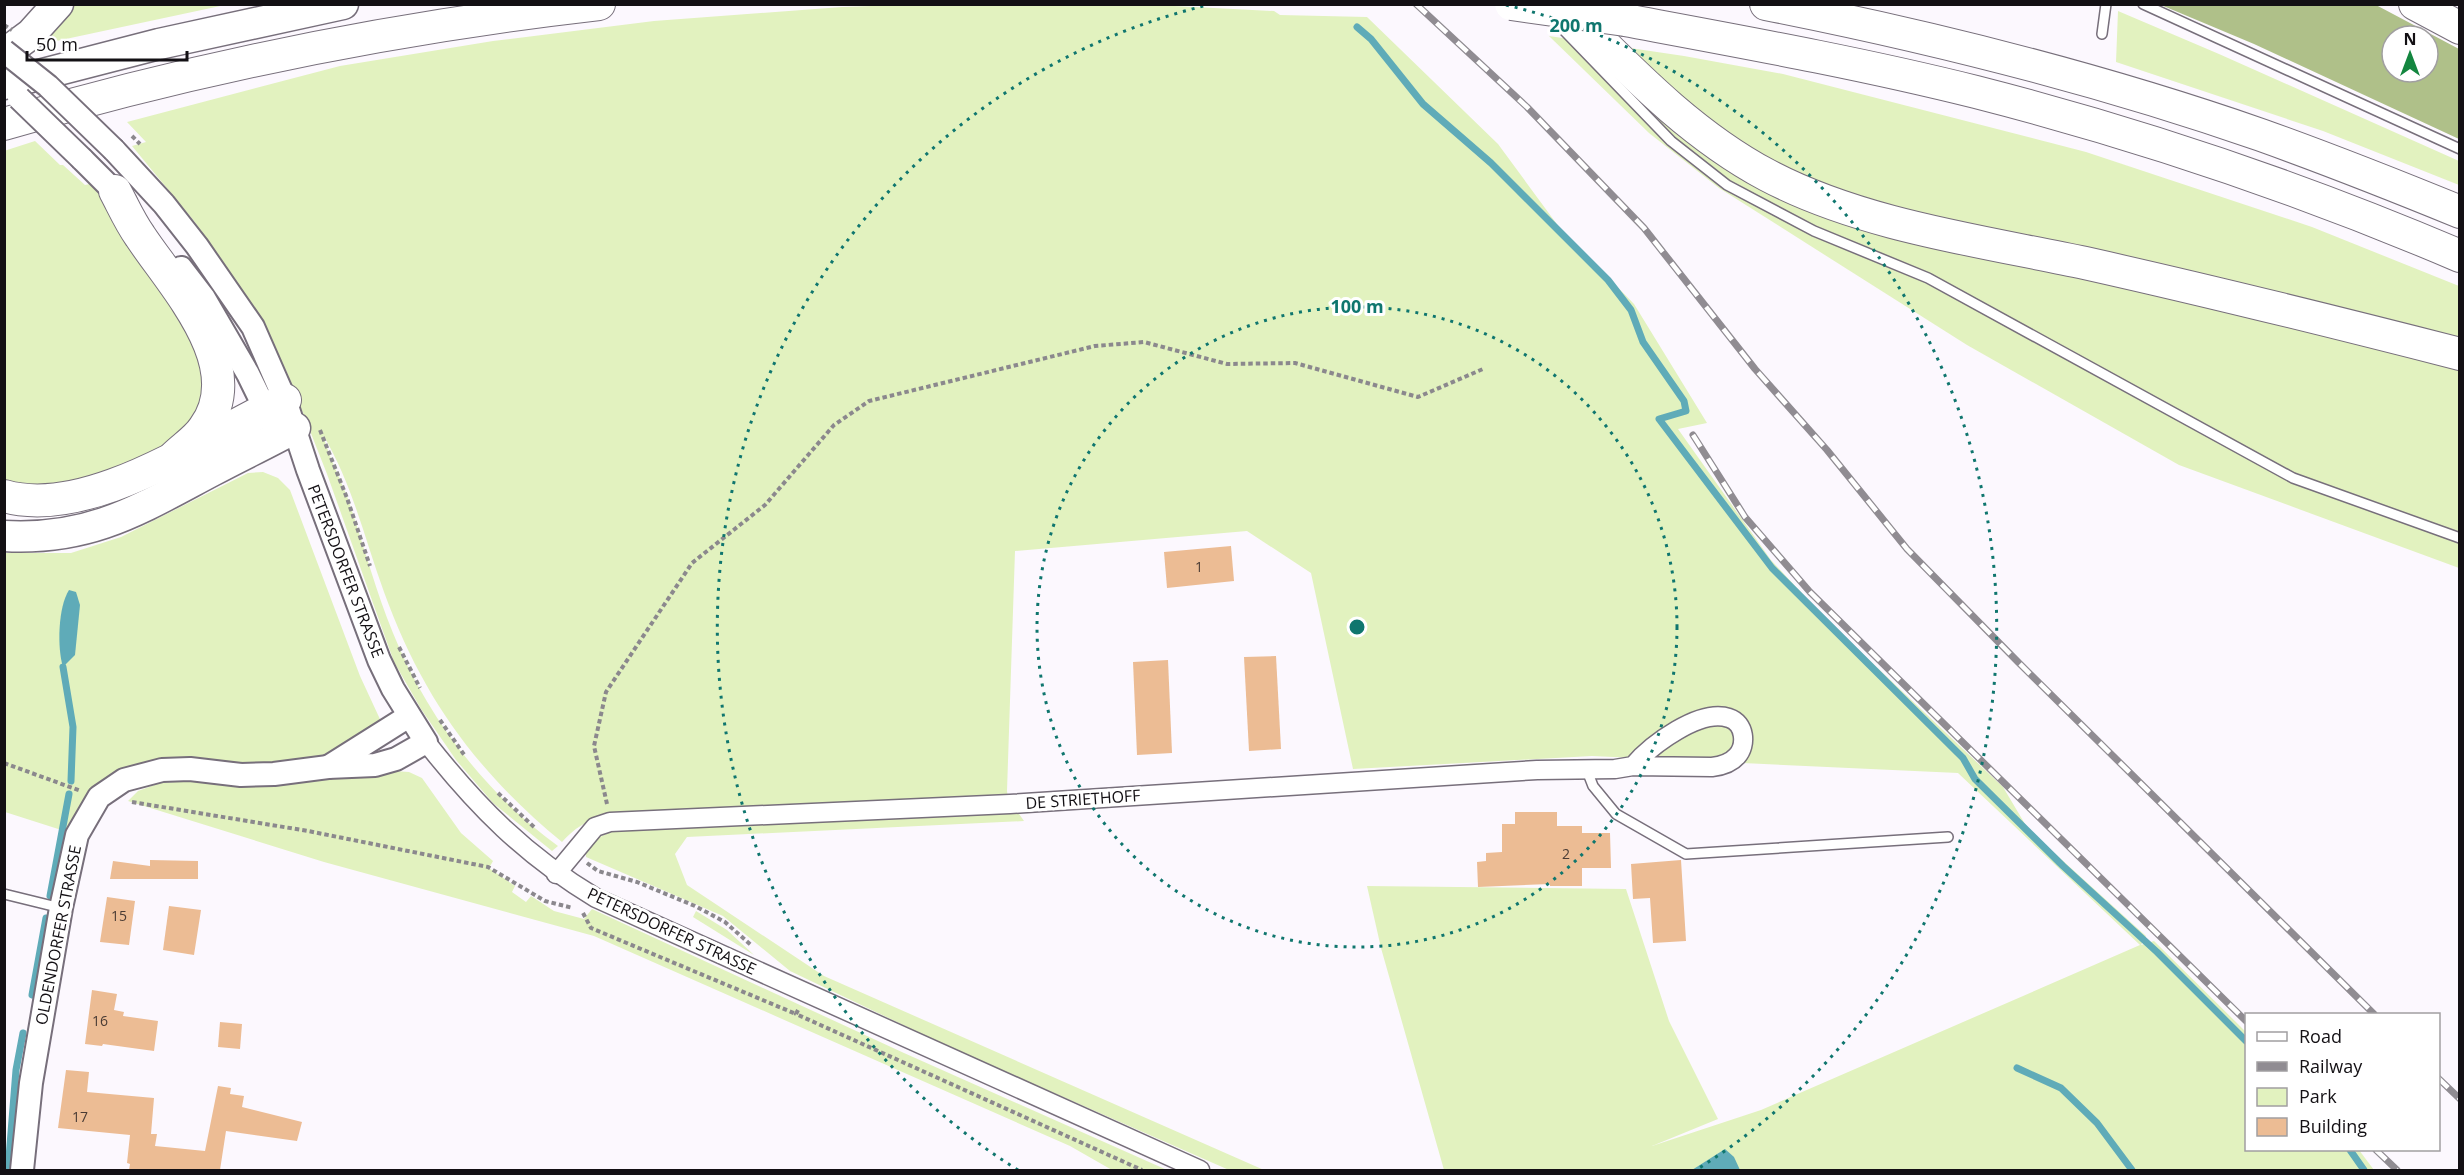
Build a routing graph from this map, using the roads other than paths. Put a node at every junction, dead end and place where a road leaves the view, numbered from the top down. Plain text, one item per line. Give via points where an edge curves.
1 (58, 4) edge
2 (344, 4) edge
3 (598, 4) edge
4 (1511, 4) edge
5 (1539, 4) edge
6 (1563, 4) edge
7 (1766, 4) edge
8 (2106, 4) edge
9 (2143, 4) edge
10 (2415, 4) edge
11 (2460, 28) edge
12 (2102, 34) dead end
13 (4, 53) edge
14 (4, 86) edge
15 (53, 110) junction
16 (4, 124) edge
17 (4, 134) edge
18 (2460, 149) edge
19 (115, 191) junction
20 (2460, 212) edge
21 (2460, 256) edge
22 (2460, 354) edge
23 (281, 419) junction
24 (174, 457) junction
25 (4, 496) edge
26 (4, 536) edge
27 (2460, 538) edge
28 (409, 716) junction
29 (426, 742) junction
30 (1633, 766) junction
31 (328, 767) junction
32 (1586, 768) junction
33 (1948, 837) dead end
34 (556, 874) junction
35 (4, 894) edge
36 (61, 908) junction
37 (22, 1170) edge
38 (1200, 1170) edge

1 - 13 highway via 31,34
2 - 14 highway via 159,44
3 - 15 highway via 329,46
4 - 21 highway, bridge via 1625,20 1860,65 1976,92 2207,161
5 - 27 lane via 1671,141 1727,184 1814,231 1928,278 2293,478
6 - 22 highway via 1668,106 1716,143 1767,175 1820,199 1887,220 2140,275
7 - 20 highway via 1974,51 2158,102 2292,147
8 - 12 lane
9 - 18 lane
10 - 11 highway
13 - 23 street, PETERSDORFER STRASSE, bridge via 48,86 114,150 164,204 217,274 252,327
14 - 19 street, PETERSDORFER STRASSE, bridge
15 - 16 highway
15 - 17 highway
19 - 23 street, PETERSDORFER STRASSE via 204,298 248,374
19 - 24 highway via 138,234 199,321 216,357 218,379 212,412 205,428
23 - 24 highway
23 - 26 highway via 141,508 104,525 63,534
23 - 28 street, PETERSDORFER STRASSE via 306,466 379,660
24 - 25 highway via 105,490 55,500
28 - 29 street, PETERSDORFER STRASSE
28 - 31 street, OLDENDORFER STRASSE
29 - 31 street, OLDENDORFER STRASSE via 396,759 375,765
29 - 34 street, PETERSDORFER STRASSE via 496,822
30 - 30 street, DE STRIETHOFF via 1724,766 1737,756 1744,742 1742,728 1731,718 1703,718 1646,752
30 - 32 street, DE STRIETHOFF
31 - 36 street, OLDENDORFER STRASSE via 241,775 162,770 124,780 99,797 77,835
32 - 33 lane via 1593,786 1616,814 1686,854
32 - 34 street, DE STRIETHOFF via 1010,804 610,822 595,826
34 - 38 street, PETERSDORFER STRASSE via 626,913
35 - 36 lane
36 - 37 street, OLDENDORFER STRASSE via 31,1083

